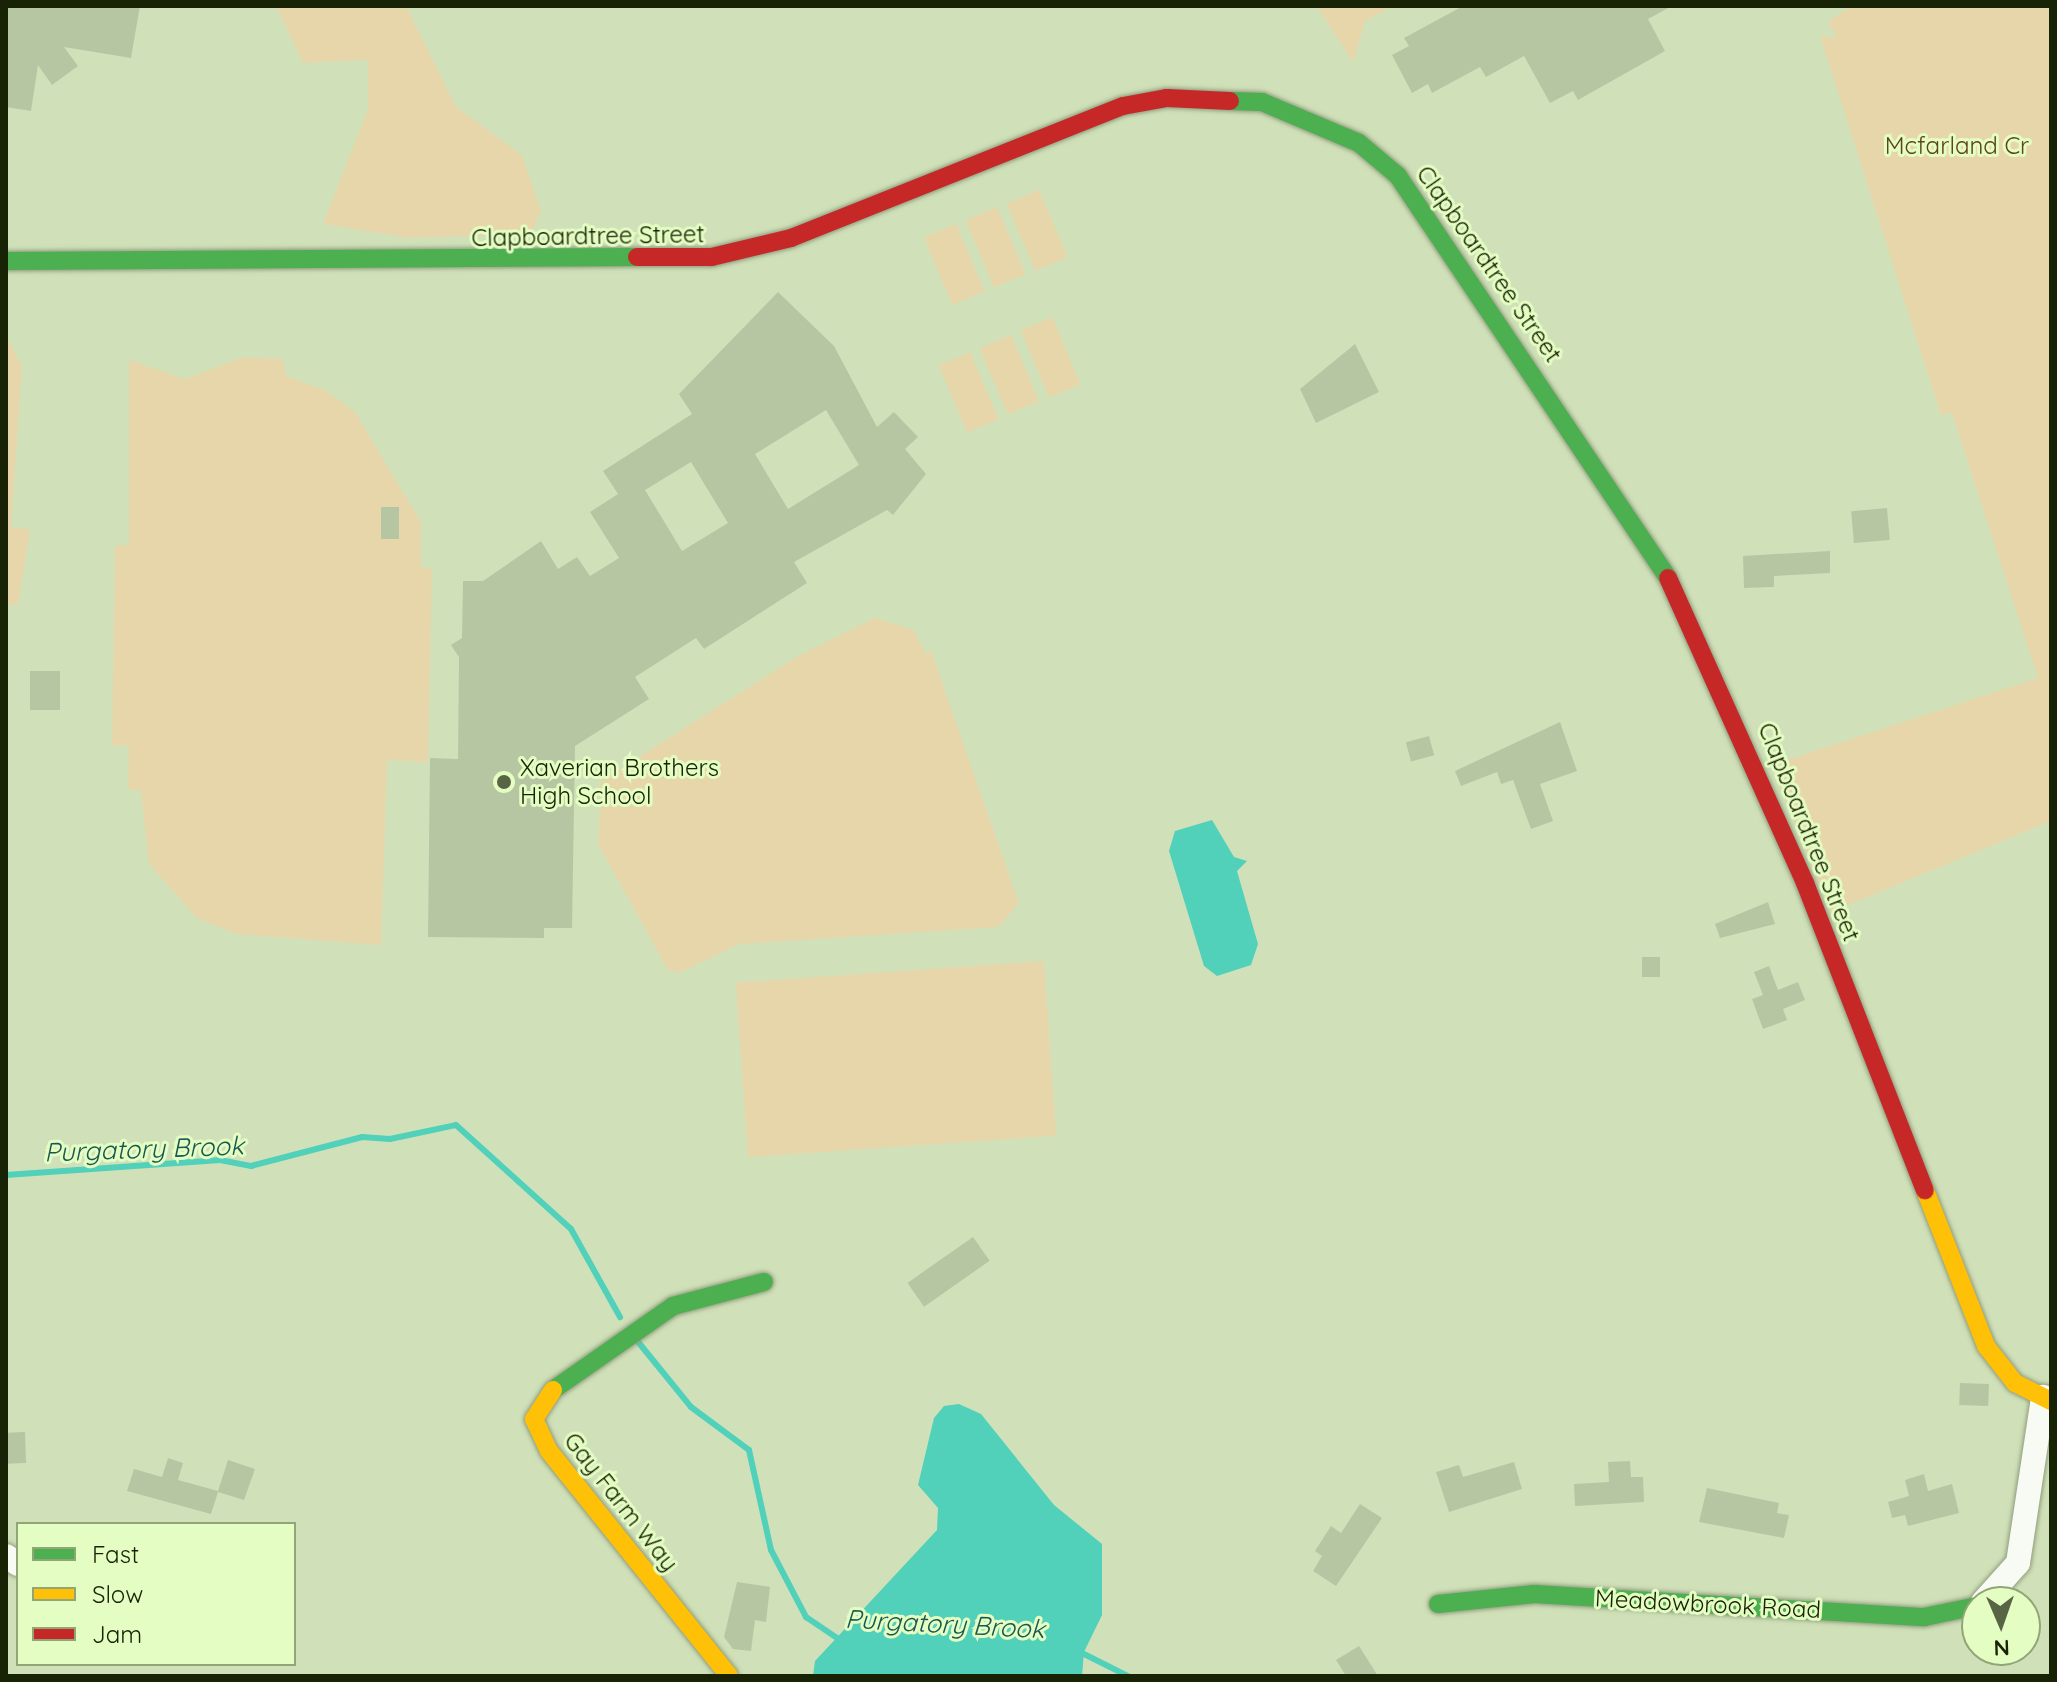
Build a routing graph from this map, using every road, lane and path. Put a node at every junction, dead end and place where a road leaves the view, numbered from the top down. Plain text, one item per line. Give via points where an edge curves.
1 (6, 261) edge
2 (764, 1282) dead end
3 (2047, 1399) edge
4 (1997, 1586) edge
5 (1438, 1604) dead end
6 (1961, 1609) edge
7 (729, 1676) edge

1 - 3 main road, Clapboardtree Street via 712,257 791,238 1123,106 1167,98 1262,102 1359,143 1398,176 1432,222 1681,598 1805,883 1986,1346 2015,1383
2 - 7 main road, Gay Farm Way via 673,1306 625,1333 554,1388 534,1419 549,1451
3 - 4 street via 2018,1563
5 - 6 main road, Meadowbrook Road via 1534,1594 1924,1617

